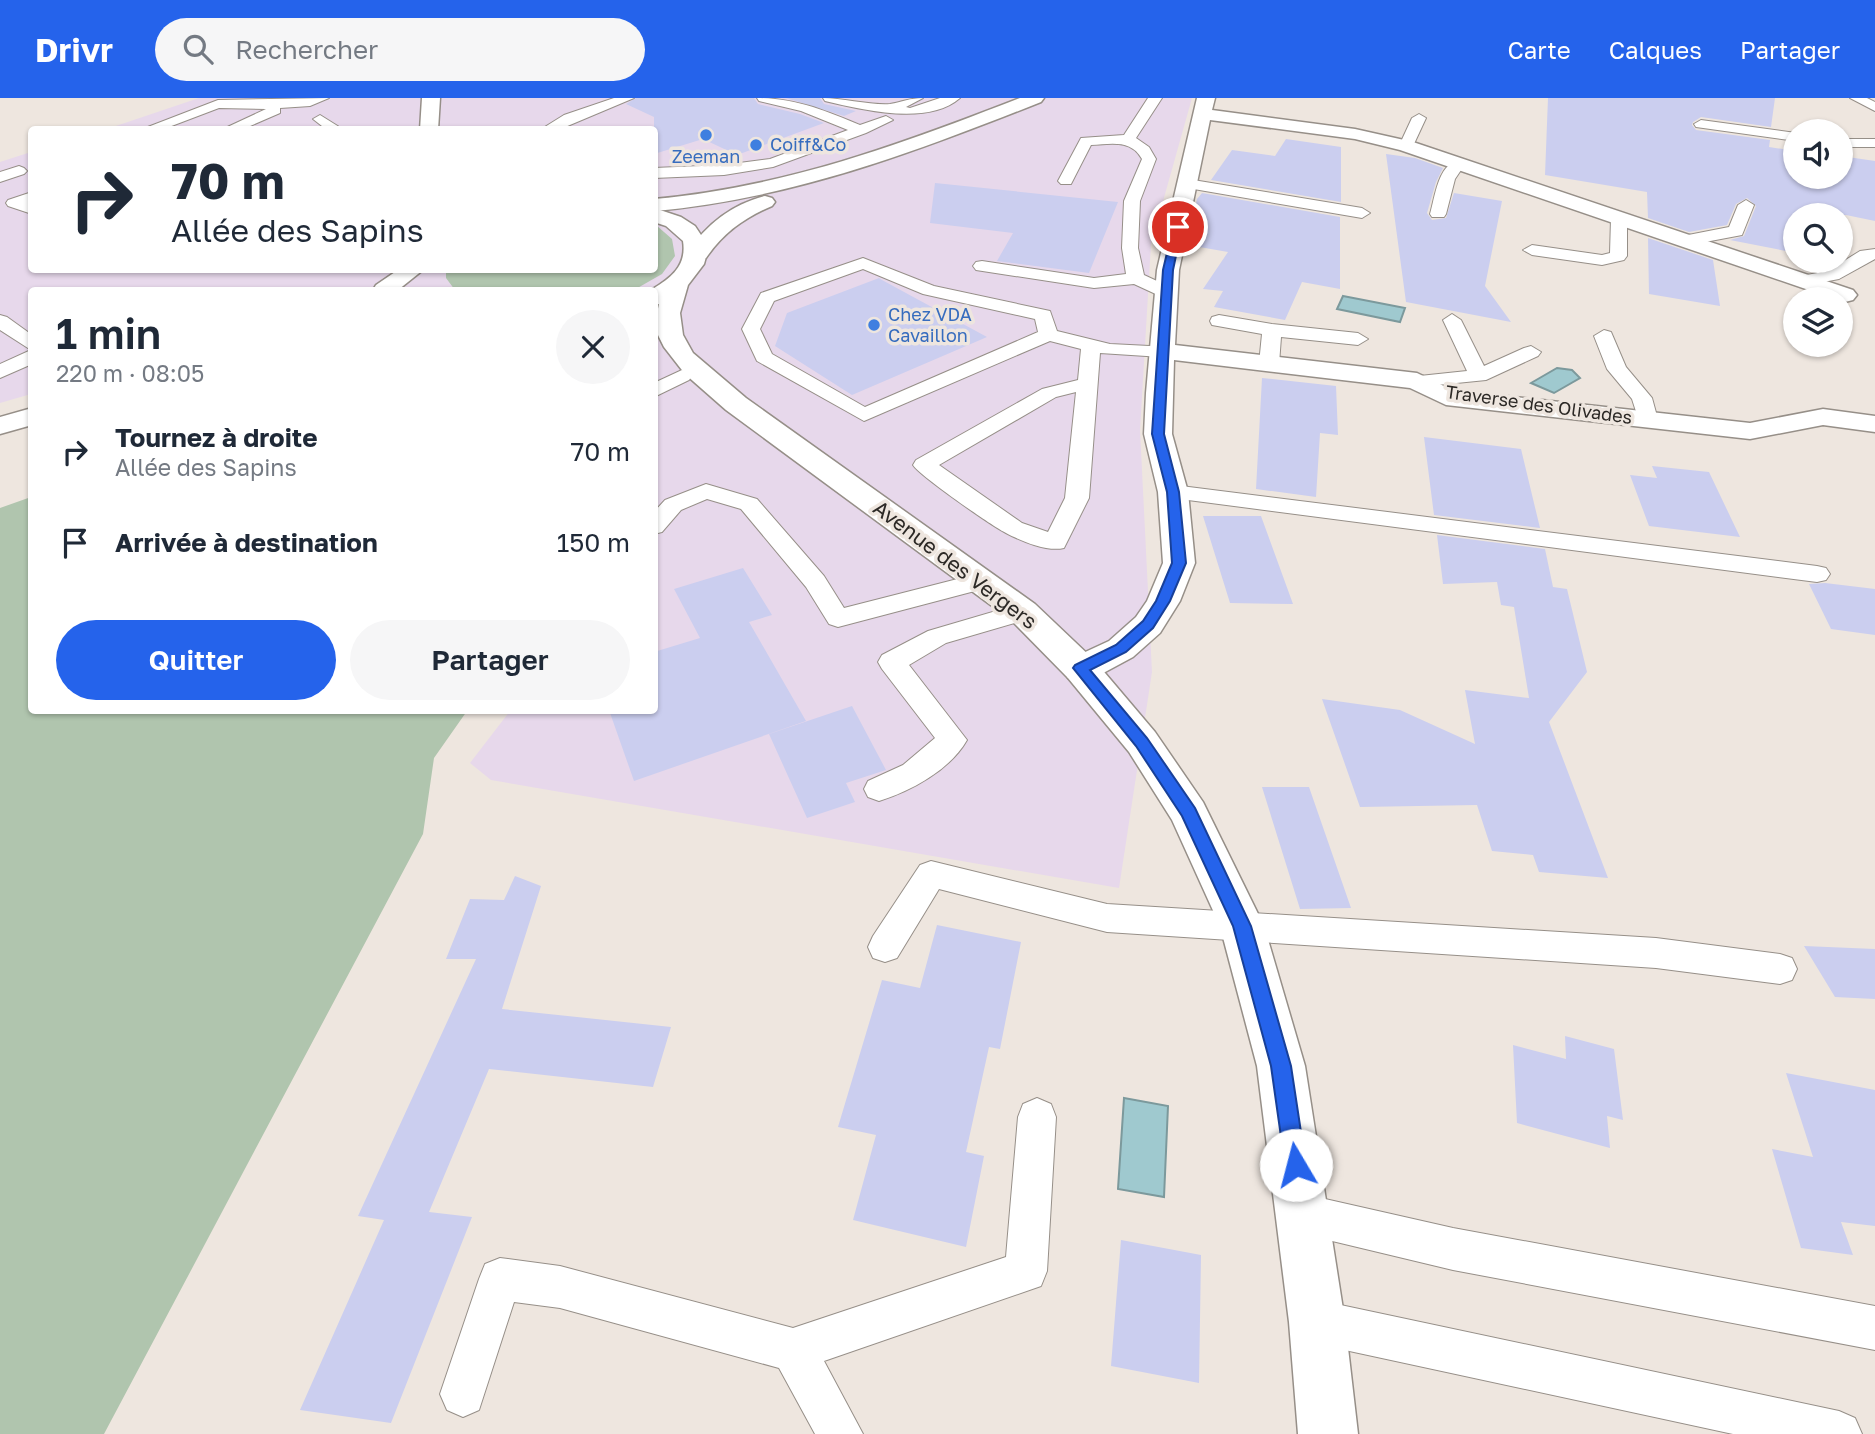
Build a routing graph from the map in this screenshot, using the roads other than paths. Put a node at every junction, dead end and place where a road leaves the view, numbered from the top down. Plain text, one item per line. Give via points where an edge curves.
1 (430, 98) edge
2 (627, 98) edge
3 (764, 98) edge
4 (830, 98) edge
5 (916, 98) edge
6 (953, 98) edge
7 (1035, 98) edge
8 (1155, 98) edge
9 (1857, 98) edge
10 (316, 100) edge
11 (1204, 106) edge
12 (1875, 107) edge
13 (889, 114) junction
14 (1419, 118) dead end
15 (320, 119) dead end
16 (1701, 124) dead end
17 (158, 126) edge
18 (238, 126) edge
19 (331, 126) edge
20 (429, 126) edge
21 (554, 126) edge
22 (1783, 135) edge
23 (835, 139) joint
24 (1128, 139) junction
25 (1853, 143) edge
26 (1872, 144) edge
27 (864, 145) junction
28 (1406, 146) junction
29 (1458, 164) junction
30 (19, 171) dead end
31 (658, 173) edge
32 (0, 177) edge
33 (1066, 181) dead end
34 (1187, 184) junction
35 (28, 198) edge
36 (658, 205) edge
37 (1746, 205) dead end
38 (28, 208) edge
39 (1362, 213) dead end
40 (1438, 214) dead end
41 (658, 216) edge
42 (1619, 219) junction
43 (1685, 241) junction
44 (1532, 250) dead end
45 (698, 253) junction
46 (1875, 254) edge
47 (982, 267) dead end
48 (409, 273) edge
49 (1136, 278) junction
50 (1802, 281) junction
51 (677, 285) junction
52 (388, 287) edge
53 (1820, 287) edge
54 (1167, 292) junction
55 (658, 297) edge
56 (1452, 320) dead end
57 (0, 321) edge
58 (1219, 321) dead end
59 (1272, 330) junction
60 (1048, 335) junction
61 (1604, 336) dead end
62 (1358, 339) dead end
63 (28, 342) edge
64 (1091, 346) junction
65 (1162, 351) junction
66 (1531, 352) dead end
67 (28, 358) edge
68 (658, 363) edge
69 (1269, 364) junction
70 (0, 372) edge
71 (682, 376) junction
72 (1479, 376) junction
73 (1417, 381) junction
74 (1086, 384) junction
75 (658, 389) edge
76 (736, 404) junction
77 (28, 417) edge
78 (1647, 420) junction
79 (1875, 424) edge
80 (28, 425) edge
81 (0, 426) edge
82 (0, 432) edge
83 (1173, 492) junction
84 (658, 522) edge
85 (1817, 574) dead end
86 (981, 581) junction
87 (1023, 612) junction
88 (1080, 668) junction
89 (879, 789) dead end
90 (1242, 926) junction
91 (886, 947) dead end
92 (1780, 969) dead end
93 (1037, 1117) dead end
94 (1303, 1214) junction
95 (1317, 1321) junction
96 (1875, 1328) edge
97 (793, 1350) junction
98 (463, 1394) dead end
99 (840, 1434) edge
100 (1328, 1434) edge
101 (1839, 1434) edge

1 - 20 main road
2 - 21 lane
3 - 27 lane via 806,108
4 - 13 lane
5 - 13 lane
6 - 13 lane
7 - 27 main road via 889,153
8 - 24 lane
9 - 12 lane
10 - 17 lane via 218,104
10 - 18 lane via 264,113
11 - 28 main road
11 - 34 main road
13 - 27 lane
14 - 28 lane
15 - 19 lane
16 - 22 lane
23 - 27 lane
23 - 31 lane via 773,163
24 - 33 lane via 1086,141
24 - 49 lane via 1149,159 1132,201 1130,248
25 - 26 lane
27 - 36 main road via 780,186
27 - 45 main road via 748,209 709,236
28 - 29 main road
29 - 40 lane via 1447,179
29 - 42 main road
30 - 32 lane
34 - 39 lane
34 - 54 main road
35 - 38 lane via 14,203
37 - 43 lane via 1736,231
41 - 45 main road via 689,232
42 - 43 main road
42 - 44 lane via 1618,256 1602,260
43 - 50 main road
45 - 51 main road via 688,275
46 - 50 lane via 1833,275
47 - 49 lane via 1094,283
48 - 52 main road
49 - 54 lane
50 - 53 main road
51 - 55 main road
51 - 76 main road, Avenue des Vergers via 668,322 671,337 697,371
54 - 65 main road
56 - 72 lane
57 - 63 lane
58 - 59 lane
59 - 62 lane
59 - 69 lane
60 - 60 lane via 1043,314 929,290 863,263 767,297 751,329 764,357 864,415
60 - 64 lane
61 - 78 lane via 1617,369 1642,398
64 - 65 lane
64 - 74 lane
65 - 69 main road, Traverse des Olivades
65 - 83 main road via 1158,434
66 - 72 lane
67 - 70 lane
68 - 71 main road, Avenue des Vergers
69 - 73 main road, Traverse des Olivades
71 - 75 lane
71 - 76 main road, Avenue des Vergers
72 - 73 lane
73 - 78 main road, Traverse des Olivades via 1447,397
74 - 74 lane via 1077,498 1055,543 1014,528 924,466 1049,393
76 - 86 main road, Avenue des Vergers
77 - 81 main road
78 - 79 main road, Traverse des Olivades via 1750,431 1824,417
80 - 82 main road
83 - 85 lane
83 - 88 main road via 1179,563 1163,601 1148,625 1121,649
84 - 86 lane via 673,505 706,491 750,504 815,582 838,618
86 - 87 main road, Avenue des Vergers
87 - 88 main road, Avenue des Vergers
87 - 89 lane via 937,637 892,662 952,740 914,773
88 - 90 main road, Avenue des Vergers via 1142,742 1189,813
90 - 91 lane via 1107,918 932,874
90 - 92 lane via 1656,953
90 - 94 main road, Avenue des Vergers via 1281,1066
93 - 97 lane via 1027,1271
94 - 95 main road, Avenue des Vergers
94 - 96 lane via 1452,1249
95 - 100 main road, Avenue des Vergers
95 - 101 lane
97 - 98 lane via 559,1287 500,1279
97 - 99 lane

